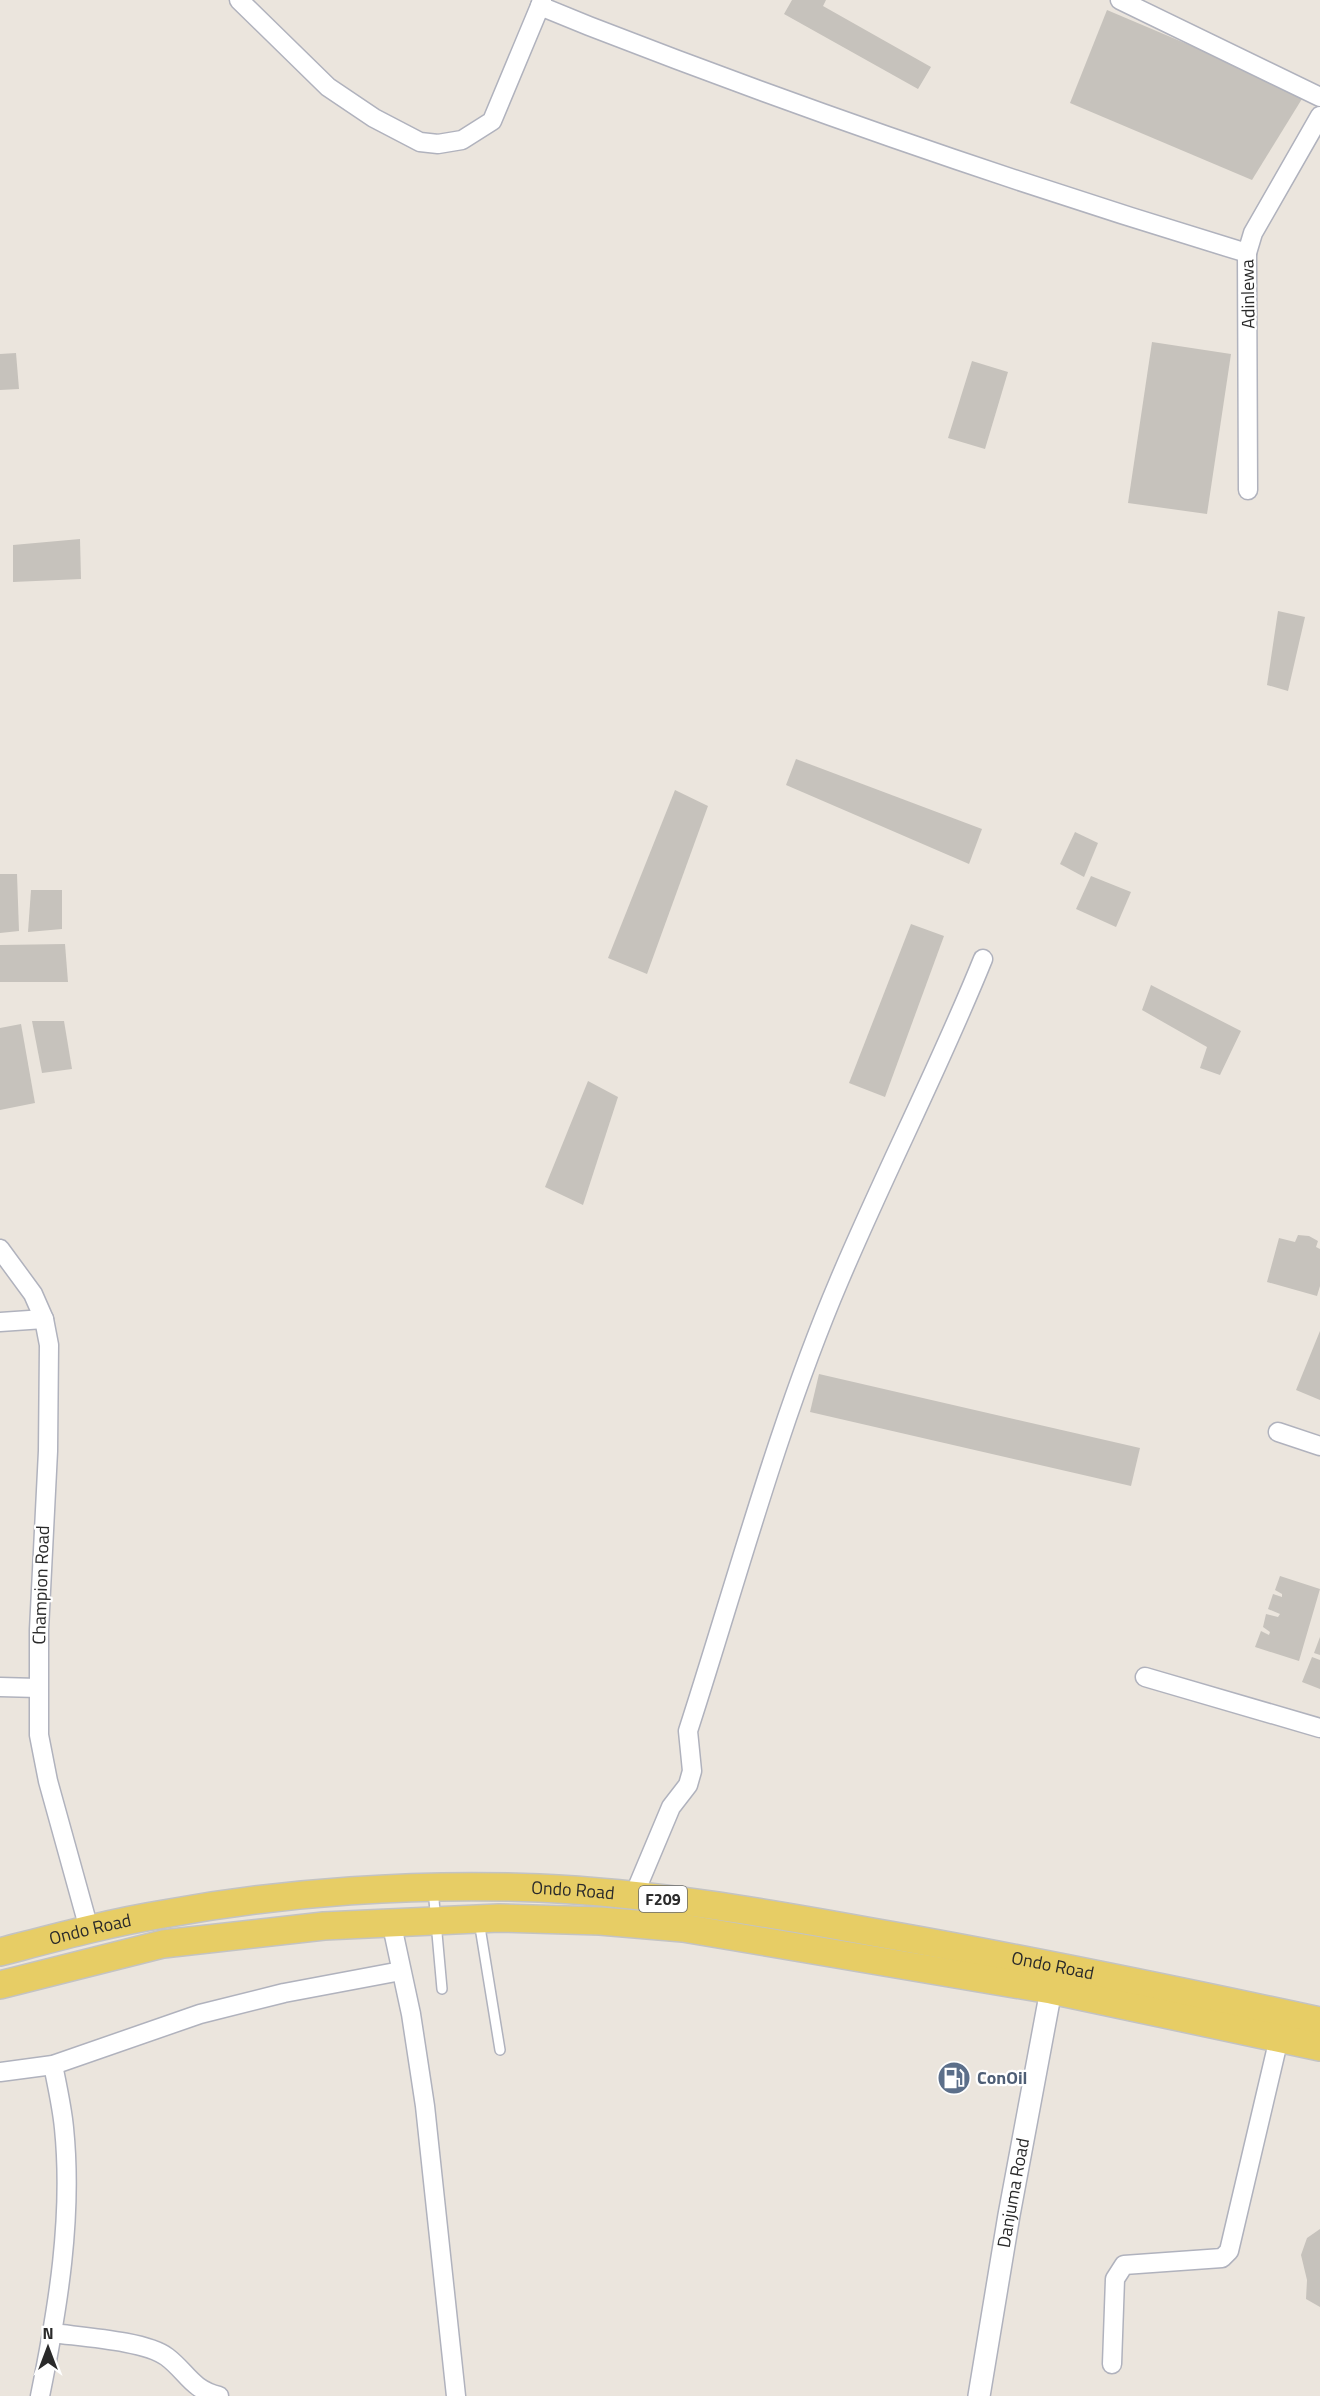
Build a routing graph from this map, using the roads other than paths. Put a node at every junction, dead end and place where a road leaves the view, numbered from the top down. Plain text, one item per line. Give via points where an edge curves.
1 (239, 0) edge
2 (1120, 0) edge
3 (541, 3) edge
4 (1320, 97) edge
5 (1320, 116) edge
6 (1247, 253) junction
7 (1248, 490) dead end
8 (983, 959) dead end
9 (0, 1249) edge
10 (44, 1319) junction
11 (0, 1322) edge
12 (1278, 1432) dead end
13 (1320, 1446) edge
14 (1145, 1677) dead end
15 (0, 1687) edge
16 (38, 1688) junction
17 (1320, 1728) edge
18 (433, 1889) junction
19 (634, 1895) junction
20 (478, 1919) junction
21 (435, 1920) junction
22 (391, 1921) junction
23 (89, 1929) junction
24 (930, 1942) junction
25 (0, 1952) edge
26 (925, 1969) junction
27 (401, 1971) junction
28 (0, 1985) edge
29 (442, 1989) dead end
30 (1051, 1990) junction
31 (1320, 2021) edge
32 (1279, 2038) junction
33 (1320, 2047) edge
34 (500, 2050) dead end
35 (53, 2065) junction
36 (0, 2072) edge
37 (53, 2333) junction
38 (1112, 2364) dead end
39 (40, 2396) edge
40 (219, 2396) edge
41 (456, 2396) edge
42 (979, 2396) edge

1 - 3 street via 328,87 374,118 420,142 438,144 462,140 492,121
2 - 4 street
3 - 6 street via 670,57 911,146
5 - 6 street, Adinlewa via 1253,233
6 - 7 street, Adinlewa
8 - 19 street via 838,1282 787,1421 688,1731 692,1771 688,1785 671,1807
9 - 10 street, Champion Road via 33,1294
10 - 11 street
10 - 16 street, Champion Road via 49,1345 48,1450
12 - 13 street
14 - 17 street
15 - 16 street
16 - 23 street, Champion Road via 39,1735 48,1781
18 - 19 main road, Ondo Road / F209 via 537,1888
18 - 21 lane
18 - 23 main road, Ondo Road / F209 via 243,1901
19 - 24 main road, Ondo Road / F209
20 - 21 main road, Ondo Road / F209
20 - 26 main road, Ondo Road / F209 via 600,1921 682,1928
20 - 34 lane
21 - 22 main road, Ondo Road / F209
21 - 29 lane
22 - 27 street
22 - 28 main road, Ondo Road / F209 via 163,1944
23 - 25 main road, Ondo Road / F209
24 - 26 main road
24 - 31 main road, Ondo Road / F209
26 - 30 main road, Ondo Road / F209
27 - 35 street via 200,2014
27 - 41 street via 425,2106
30 - 32 main road, Ondo Road / F209
30 - 42 street, Danjuma Road
32 - 33 main road, Ondo Road / F209
32 - 38 street via 1229,2251 1222,2258 1124,2265 1115,2279
35 - 36 street
35 - 37 street via 64,2128 66,2225
37 - 39 street
37 - 40 street via 149,2348 168,2358 193,2384

